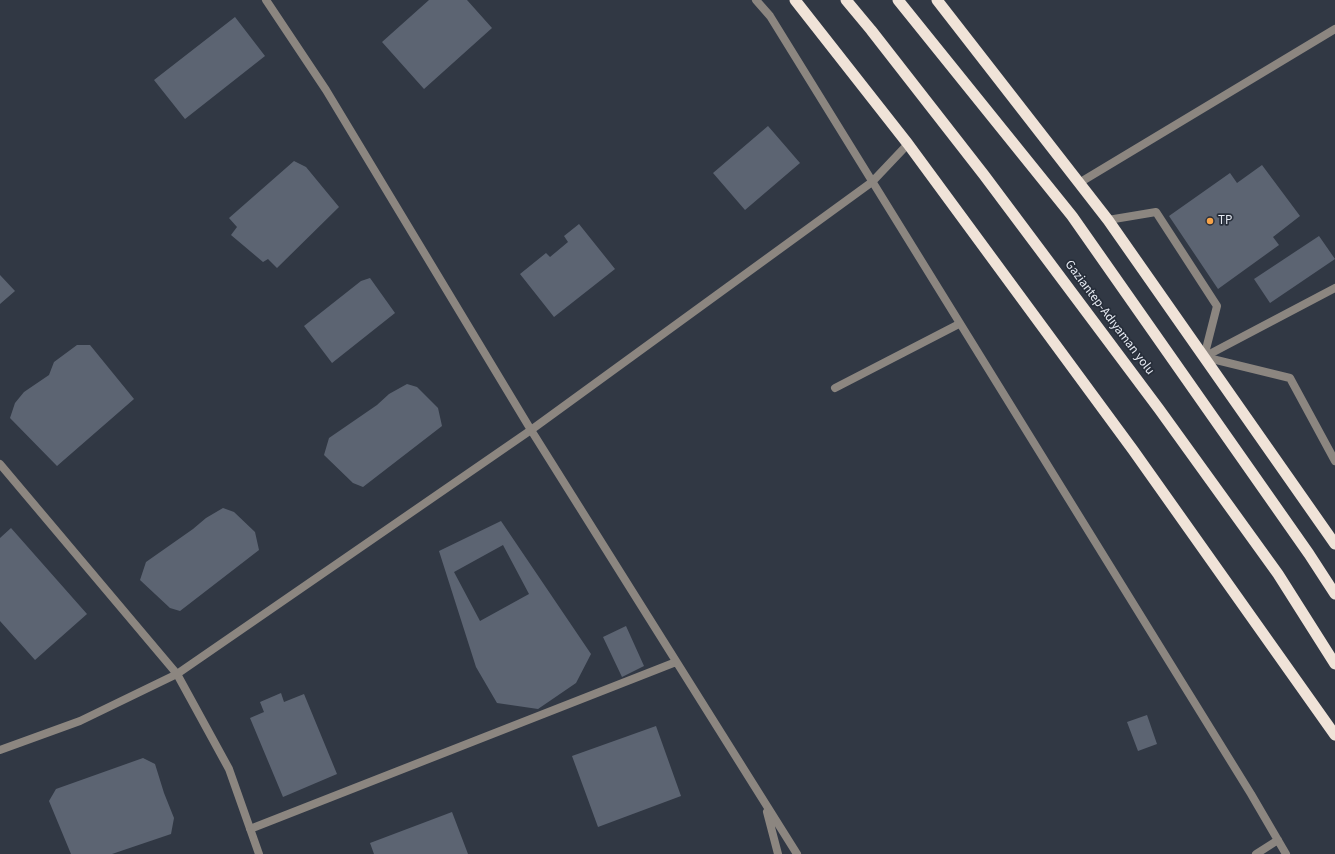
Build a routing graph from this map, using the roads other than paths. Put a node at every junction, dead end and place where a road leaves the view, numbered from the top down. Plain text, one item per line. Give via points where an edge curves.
1 (266, 0) edge
2 (756, 0) edge
3 (795, 0) edge
4 (846, 0) edge
5 (898, 0) edge
6 (937, 0) edge
7 (1335, 30) edge
8 (908, 144) junction
9 (872, 182) junction
10 (1080, 183) junction
11 (1108, 220) junction
12 (1335, 288) edge
13 (959, 324) junction
14 (1204, 357) junction
15 (835, 388) dead end
16 (531, 430) junction
17 (1335, 462) edge
18 (0, 464) edge
19 (1335, 544) edge
20 (1335, 594) edge
21 (676, 662) junction
22 (1335, 664) edge
23 (177, 674) junction
24 (1335, 735) edge
25 (0, 750) edge
26 (766, 804) junction
27 (250, 829) junction
28 (1278, 840) junction
29 (259, 854) edge
30 (778, 854) edge
31 (797, 854) edge
32 (1256, 854) edge
33 (1286, 854) edge

1 - 16 street via 326,90
2 - 9 street via 770,16
3 - 8 highway
4 - 22 highway, Gaziantep-Adıyaman yolu via 984,175 1159,409 1278,574
5 - 20 highway, Gaziantep-Adıyaman yolu via 1072,216
6 - 10 highway
7 - 10 street
8 - 9 street
8 - 24 highway via 1133,450
9 - 13 street
9 - 16 street
10 - 11 highway
11 - 14 highway
11 - 14 street via 1156,212 1217,306
12 - 14 street
13 - 15 street
13 - 28 street
14 - 17 street via 1290,378
14 - 19 highway
16 - 21 street
16 - 23 street
18 - 23 street
21 - 26 street
21 - 27 street
23 - 25 street via 80,721
23 - 27 street via 229,769
26 - 30 street
26 - 31 street
27 - 29 street
28 - 32 street
28 - 33 street

